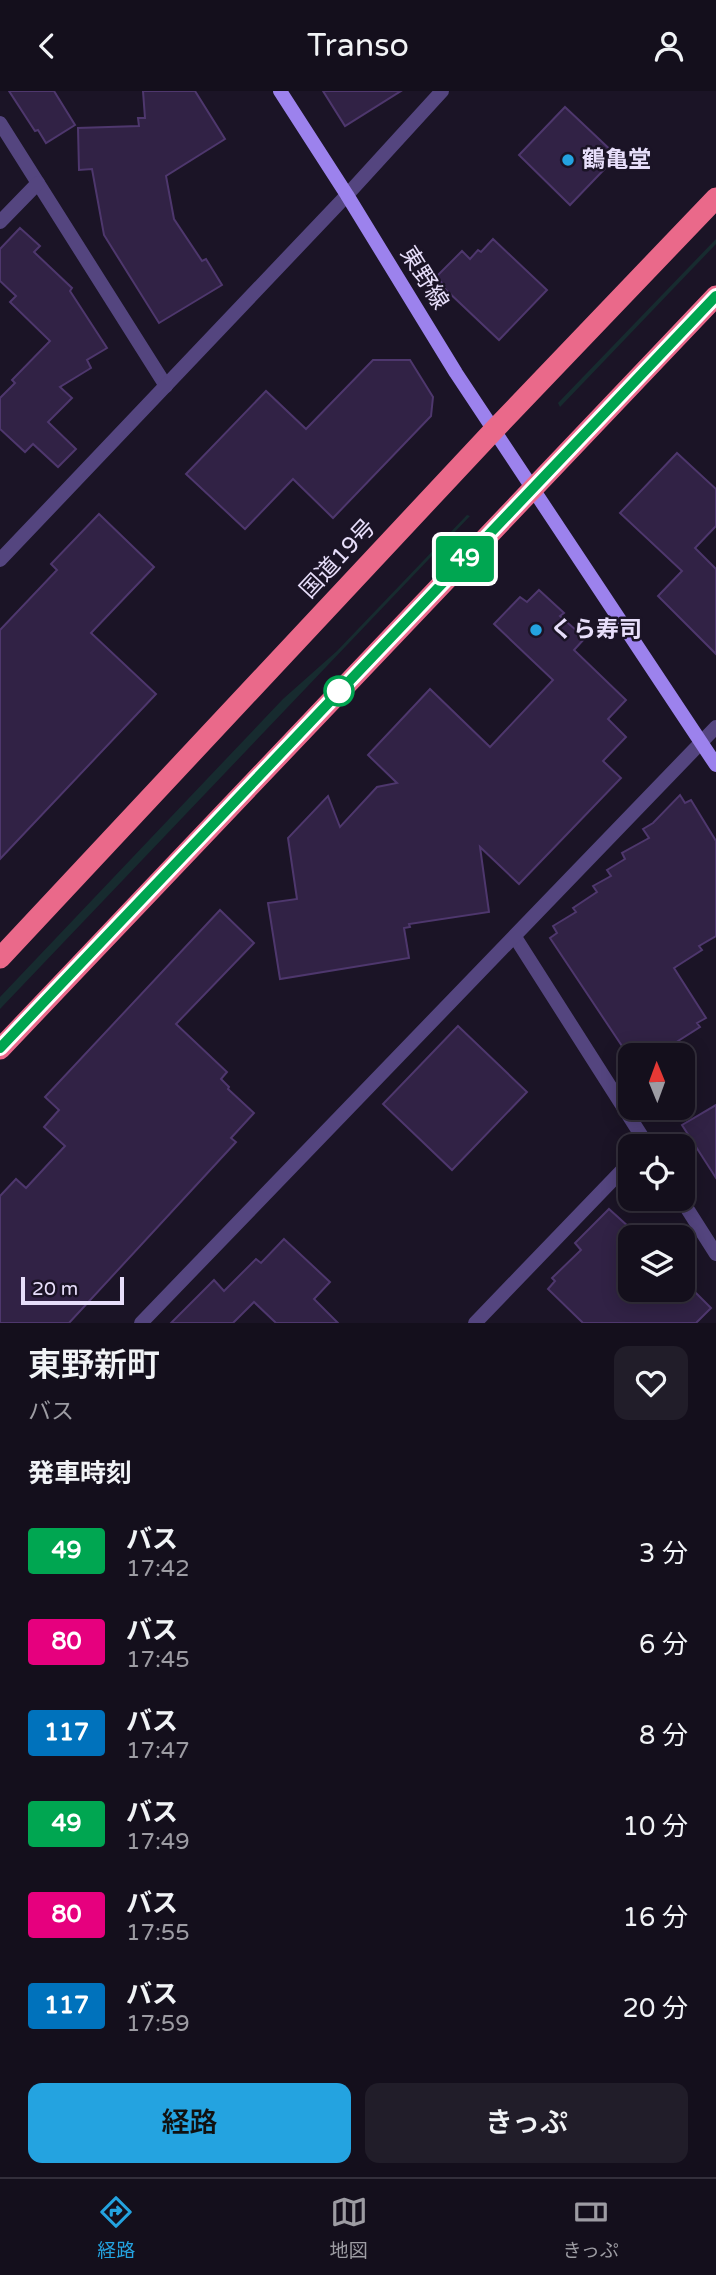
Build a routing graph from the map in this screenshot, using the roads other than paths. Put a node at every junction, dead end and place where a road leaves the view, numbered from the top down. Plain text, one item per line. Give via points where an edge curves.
1 (280, 91) edge
2 (442, 91) edge
3 (0, 123) edge
4 (38, 183) junction
5 (347, 195) junction
6 (716, 198) edge
7 (0, 222) edge
8 (716, 296) edge
9 (166, 386) junction
10 (495, 429) junction
11 (533, 487) junction
12 (0, 560) edge
13 (716, 727) edge
14 (702, 743) junction
15 (716, 765) edge
16 (515, 937) junction
17 (0, 958) edge
18 (0, 1048) edge
19 (638, 1134) edge
20 (618, 1174) edge
21 (689, 1211) edge
22 (716, 1254) edge
23 (141, 1323) edge
24 (475, 1323) edge

1 - 5 street, 東野線
2 - 5 street
3 - 4 street
4 - 7 street
4 - 9 street
5 - 9 street
5 - 10 street, 東野線
6 - 10 highway, 国道19号
8 - 11 highway
9 - 12 street
10 - 11 street, 東野線
10 - 17 highway, 国道19号
11 - 14 street, 東野線
11 - 18 highway
13 - 14 street
14 - 15 street, 東野線
14 - 16 street
16 - 19 street
16 - 23 street
20 - 24 street
21 - 22 street

